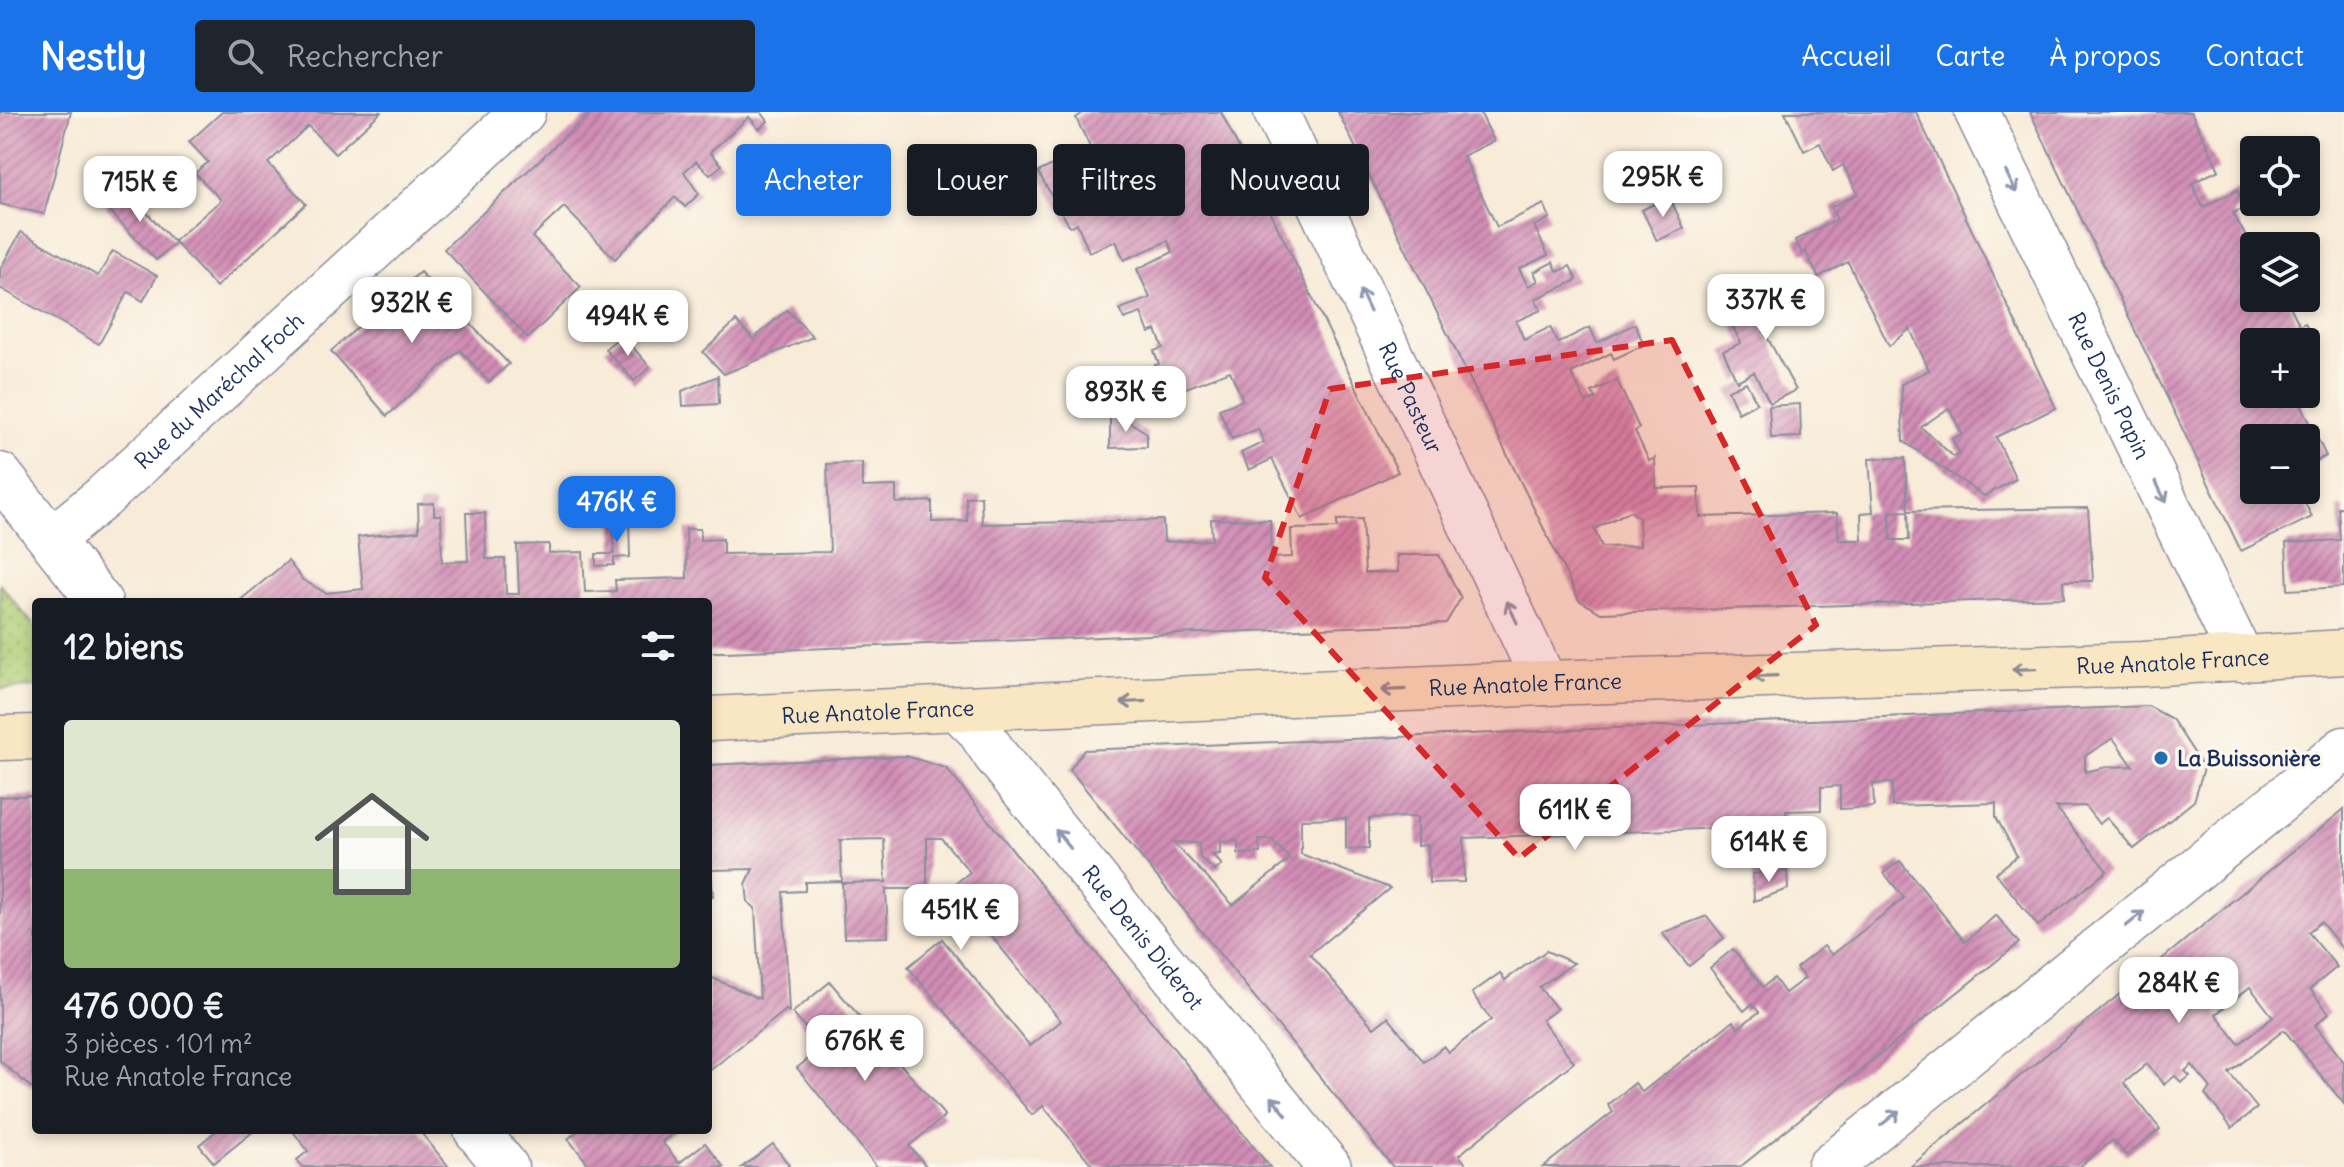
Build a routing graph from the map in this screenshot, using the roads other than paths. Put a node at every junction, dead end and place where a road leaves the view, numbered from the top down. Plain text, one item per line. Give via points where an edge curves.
1 (523, 112) edge
2 (1276, 112) edge
3 (1977, 112) edge
4 (0, 475) edge
5 (53, 538) junction
6 (97, 598) edge
7 (2344, 652) edge
8 (2242, 659) junction
9 (1545, 683) junction
10 (958, 709) junction
11 (712, 719) edge
12 (32, 737) edge
13 (0, 738) edge
14 (2344, 749) edge
15 (479, 1134) edge
16 (506, 1167) edge
17 (1329, 1167) edge
18 (1829, 1167) edge

1 - 5 street, Rue du Maréchal Foch
9 -> 2 street, Rue Pasteur
3 -> 8 street, Rue Denis Papin
4 - 5 street
5 - 6 street
7 - 8 street, Rue Anatole France
8 -> 9 street, Rue Anatole France
9 -> 10 street, Rue Anatole France
10 - 11 street, Rue Anatole France
17 -> 10 street, Rue Denis Diderot
12 - 13 street
18 -> 14 street
15 - 16 street

